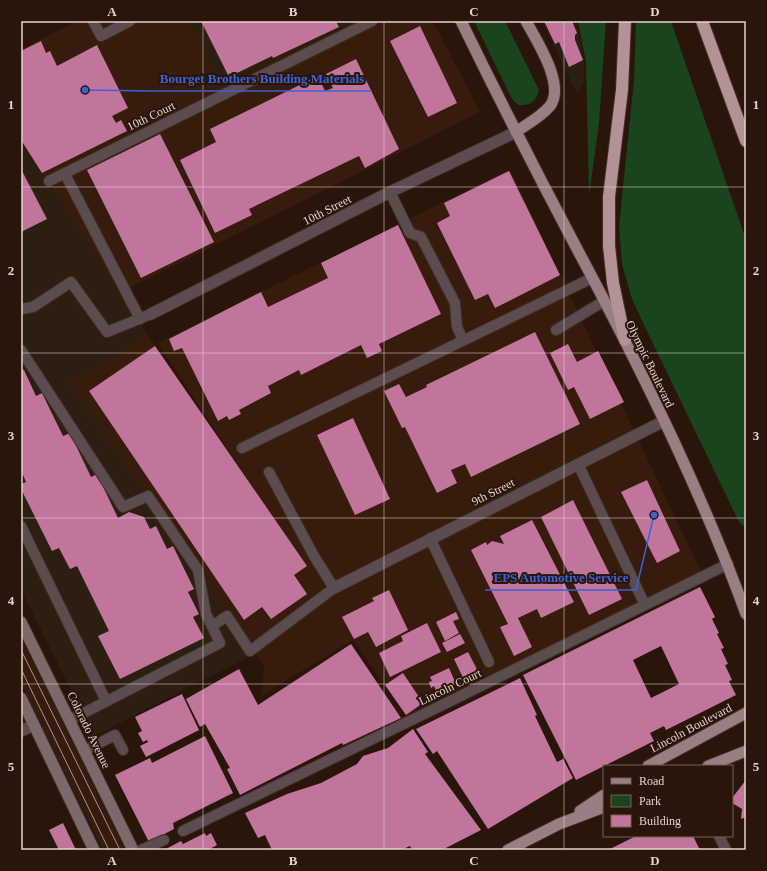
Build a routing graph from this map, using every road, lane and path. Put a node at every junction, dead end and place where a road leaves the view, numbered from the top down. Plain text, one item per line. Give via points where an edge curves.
1 (93, 21) edge
2 (130, 21) edge
3 (372, 21) edge
4 (461, 21) edge
5 (526, 21) edge
6 (625, 21) edge
7 (702, 21) edge
8 (516, 132) junction
9 (746, 141) edge
10 (65, 174) junction
11 (49, 181) dead end
12 (390, 192) junction
13 (592, 278) junction
14 (604, 301) junction
15 (21, 309) edge
16 (145, 316) junction
17 (556, 330) dead end
18 (463, 340) junction
19 (625, 340) junction
20 (21, 350) edge
21 (664, 421) junction
22 (242, 448) dead end
23 (578, 464) junction
24 (269, 472) dead end
25 (21, 526) edge
26 (430, 538) junction
27 (728, 564) junction
28 (334, 588) junction
29 (645, 605) junction
30 (746, 614) edge
31 (21, 622) edge
32 (212, 626) junction
33 (489, 662) dead end
34 (21, 698) edge
35 (106, 702) junction
36 (746, 713) edge
37 (70, 720) junction
38 (34, 725) junction
39 (21, 732) edge
40 (123, 750) dead end
41 (84, 751) junction
42 (746, 751) edge
43 (650, 765) edge
44 (711, 765) edge
45 (603, 796) edge
46 (603, 807) edge
47 (559, 824) junction
48 (183, 831) dead end
49 (720, 837) edge
50 (164, 840) dead end
51 (94, 850) edge
52 (133, 850) edge
53 (141, 850) edge
54 (508, 850) edge
55 (726, 850) edge

1 - 2 lane via 101,36
3 - 10 lane, 10th Court
4 - 8 main road, Olympic Boulevard
5 - 8 main road via 549,64 555,93 551,105 541,115
6 - 19 highway via 622,90 609,197 609,246 613,283
7 - 9 highway
8 - 12 street, 10th Street
8 - 13 main road, Olympic Boulevard
10 - 11 lane, 10th Court
10 - 16 lane
12 - 16 street, 10th Street
12 - 18 lane via 410,233 421,237 455,303 457,327
13 - 14 main road, Olympic Boulevard
13 - 18 lane
14 - 17 lane
14 - 19 main road, Olympic Boulevard
15 - 16 lane via 33,307 71,282 108,332
18 - 22 lane
19 - 21 main road, Olympic Boulevard
20 - 32 lane via 123,507 148,496 198,570 206,614
21 - 23 street, 9th Street
21 - 27 main road, Olympic Boulevard
23 - 26 street, 9th Street
23 - 29 lane
24 - 28 lane
25 - 35 lane
26 - 28 street, 9th Street
26 - 33 lane
27 - 29 lane, Lincoln Court
27 - 30 main road, Olympic Boulevard
28 - 32 lane via 250,651 228,616
29 - 48 lane, Lincoln Court
31 - 37 main road, Colorado Avenue
32 - 35 lane via 220,643
34 - 38 main road
35 - 37 lane
36 - 43 main road, Lincoln Boulevard
37 - 41 main road, Colorado Avenue
38 - 39 street
38 - 51 main road
40 - 41 lane via 115,735
41 - 52 main road, Colorado Avenue
42 - 44 main road
45 - 47 main road
46 - 47 main road
47 - 54 main road
49 - 55 lane
50 - 53 lane

